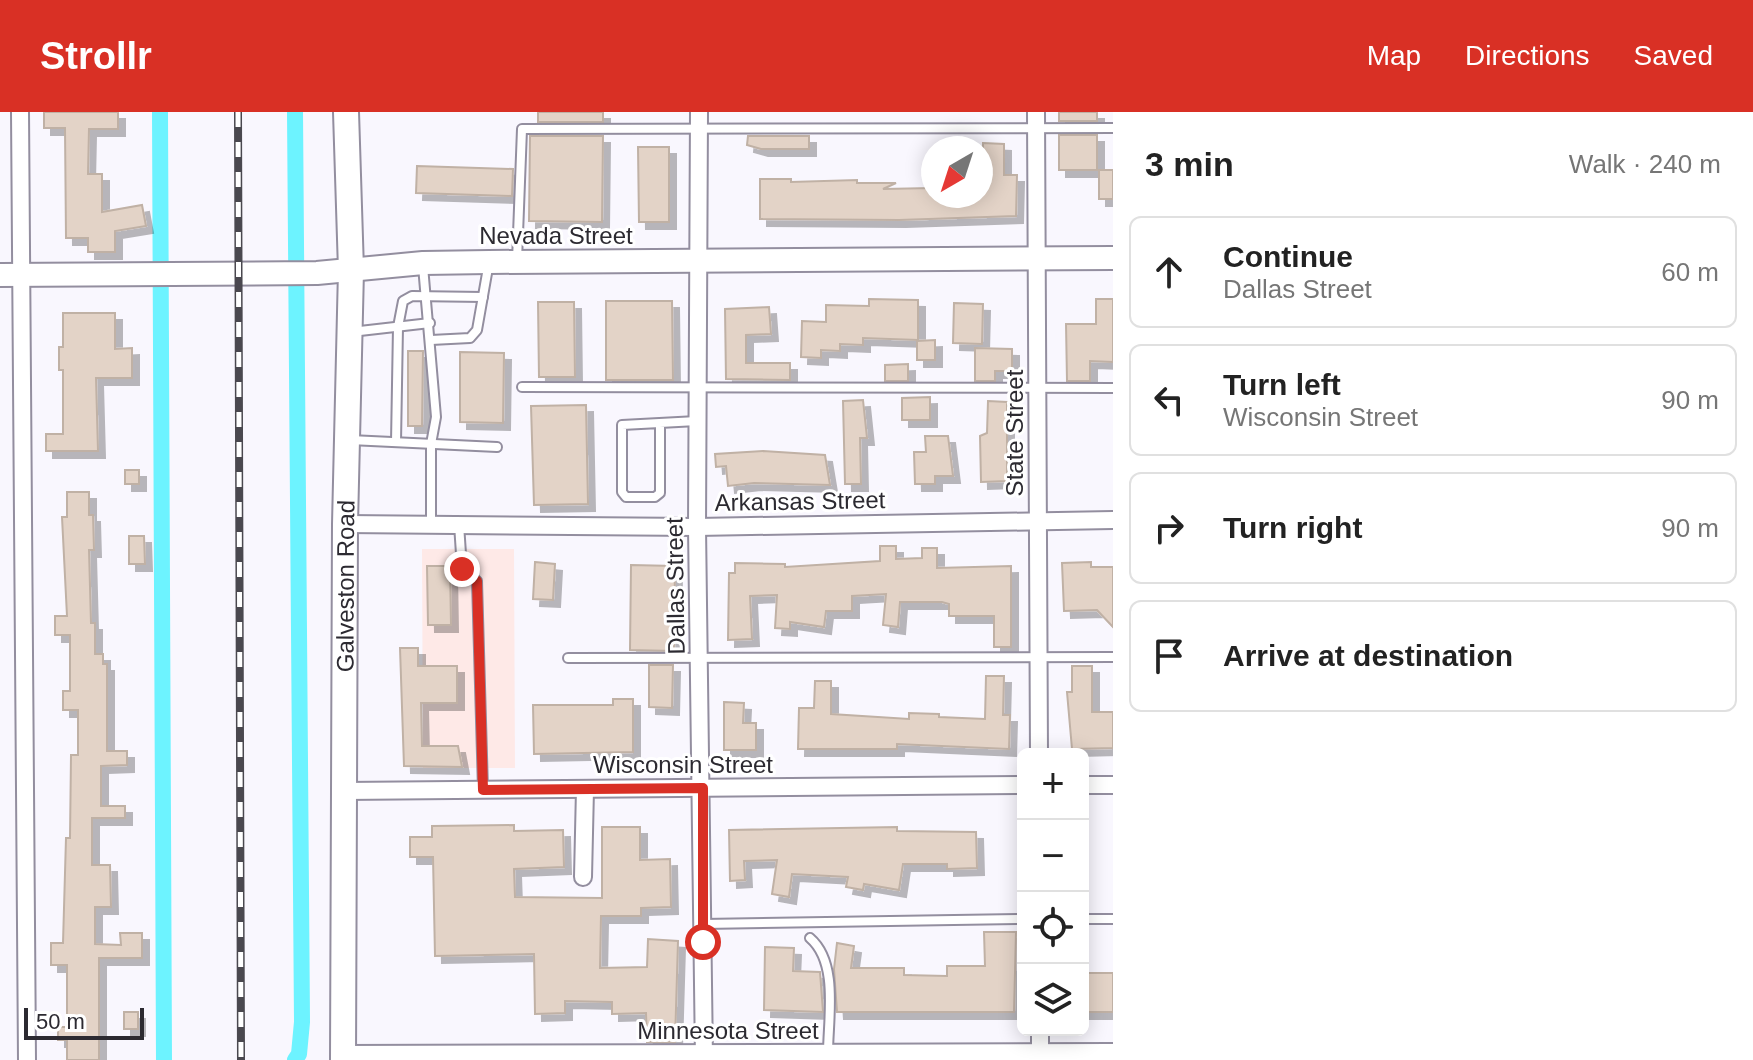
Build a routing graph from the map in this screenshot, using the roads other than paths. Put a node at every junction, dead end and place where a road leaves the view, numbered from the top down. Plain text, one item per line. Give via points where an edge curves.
1 (20, 112) edge
2 (346, 112) edge
3 (699, 120) edge
4 (1036, 120) edge
5 (1113, 128) edge
6 (1037, 258) junction
7 (1113, 258) edge
8 (700, 260) junction
9 (517, 261) junction
10 (489, 262) junction
11 (423, 263) junction
12 (351, 270) junction
13 (10, 275) edge
14 (427, 295) junction
15 (483, 297) junction
16 (430, 323) junction
17 (398, 327) junction
18 (350, 332) junction
19 (431, 340) junction
20 (522, 387) dead end
21 (698, 387) junction
22 (1037, 388) junction
23 (1113, 388) edge
24 (698, 421) junction
25 (660, 423) junction
26 (347, 440) junction
27 (396, 442) junction
28 (431, 444) junction
29 (497, 447) dead end
30 (1113, 520) edge
31 (1038, 521) junction
32 (345, 524) junction
33 (431, 524) junction
34 (459, 524) junction
35 (697, 527) junction
36 (1038, 657) junction
37 (1113, 657) edge
38 (568, 658) dead end
39 (700, 658) junction
40 (1039, 748) edge
41 (1017, 785) edge
42 (1089, 785) edge
43 (1113, 785) edge
44 (703, 788) junction
45 (585, 789) junction
46 (483, 790) junction
47 (344, 791) junction
48 (583, 877) dead end
49 (1017, 919) edge
50 (1089, 919) edge
51 (1113, 919) edge
52 (703, 924) junction
53 (810, 938) dead end
54 (1113, 1052) edge
55 (828, 1054) junction
56 (1040, 1056) edge
57 (343, 1057) edge
58 (550, 1057) edge
59 (704, 1057) edge
60 (27, 1060) edge

1 - 13 street
2 - 12 main road, Galveston Road
3 - 4 lane
3 - 8 street, Dallas Street
3 - 9 lane via 522,129
4 - 5 lane
4 - 6 street, State Street
6 - 7 street, Nevada Street
6 - 8 street, Nevada Street
6 - 22 street, State Street
8 - 9 street, Nevada Street
8 - 21 street, Dallas Street
9 - 10 street, Nevada Street
10 - 11 street, Nevada Street
10 - 15 lane
11 - 12 street, Nevada Street
11 - 14 lane
12 - 13 street, Nevada Street
12 - 18 main road, Galveston Road
13 - 60 street
14 - 15 lane
14 - 16 lane
14 - 17 lane via 403,301
15 - 19 lane via 477,330 470,338
16 - 17 lane
16 - 19 lane
17 - 18 lane
17 - 27 lane
18 - 26 main road, Galveston Road
19 - 28 lane via 436,417
20 - 21 lane
21 - 22 lane
21 - 24 street, Dallas Street
22 - 23 lane
22 - 31 street, State Street
24 - 25 lane
24 - 35 street, Dallas Street
25 - 25 lane via 622,425 626,497 660,493
26 - 27 lane
26 - 32 main road, Galveston Road
27 - 28 lane
28 - 29 lane
28 - 33 lane
30 - 31 street, Arkansas Street
31 - 35 street, Arkansas Street
31 - 36 street, State Street
32 - 33 street, Arkansas Street
32 - 47 main road, Galveston Road
33 - 34 street, Arkansas Street
34 - 35 street, Arkansas Street
34 - 46 lane via 462,569 477,581
35 - 39 street, Dallas Street
36 - 37 lane
36 - 39 lane
36 - 40 street, State Street
38 - 39 lane
39 - 44 street, Dallas Street
41 - 44 street, Wisconsin Street
42 - 43 street
44 - 45 street, Wisconsin Street
44 - 52 street, Dallas Street
45 - 46 street, Wisconsin Street
45 - 48 street
46 - 47 street, Wisconsin Street
47 - 57 main road, Galveston Road
49 - 52 lane
50 - 51 lane
52 - 59 street, Dallas Street
53 - 55 lane via 820,947 827,968
54 - 56 street, Minnesota Street
55 - 56 street, Minnesota Street
55 - 59 street, Minnesota Street
57 - 58 street, Minnesota Street
58 - 59 street, Minnesota Street

